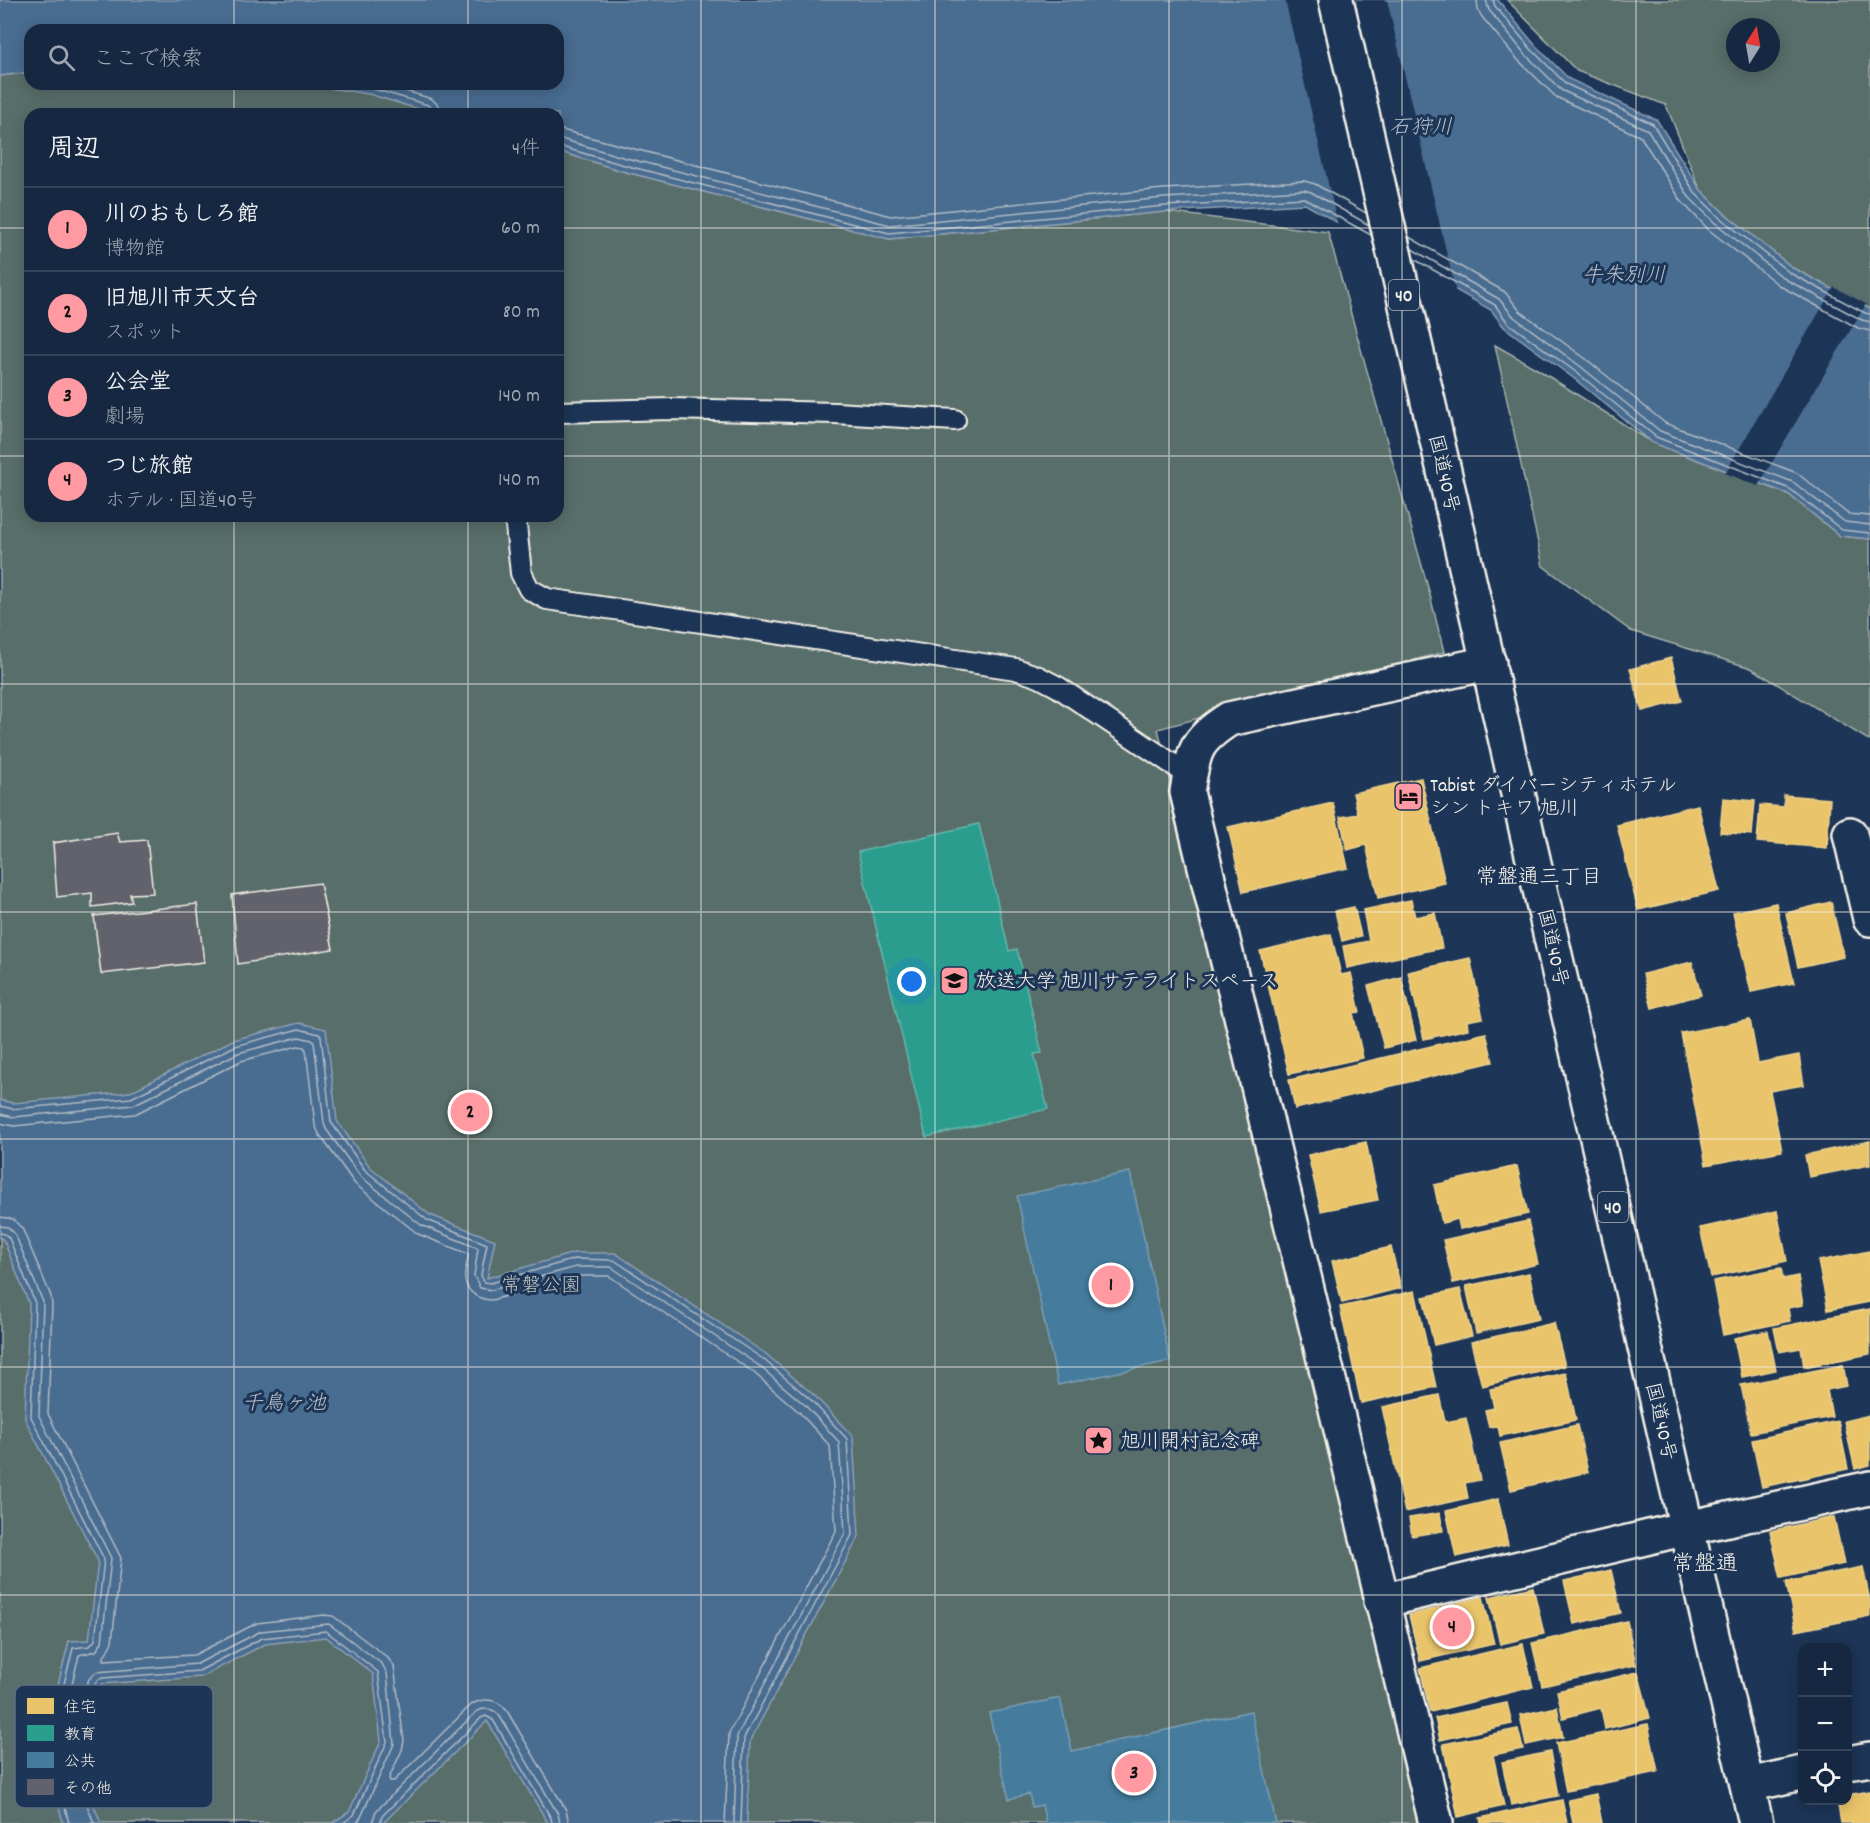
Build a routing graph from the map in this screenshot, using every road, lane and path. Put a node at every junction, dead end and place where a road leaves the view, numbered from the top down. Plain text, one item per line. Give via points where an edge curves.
1 (1336, 0) edge
2 (564, 412) edge
3 (955, 420) dead end
4 (516, 522) edge
5 (1489, 663) junction
6 (1190, 776) junction
7 (1850, 834) dead end
8 (1870, 919) edge
9 (1870, 1488) edge
10 (1687, 1528) junction
11 (1382, 1601) junction
12 (1870, 1759) edge
13 (1852, 1762) edge
14 (1798, 1774) edge
15 (1748, 1785) junction
16 (1436, 1823) edge
17 (1756, 1823) edge

1 - 5 main road, 国道40号 / 40
2 - 3 lane via 671,409
4 - 6 lane via 521,573 529,589 547,599 1016,669 1058,687
5 - 6 main road via 1229,719 1209,731 1194,753
5 - 10 main road, 国道40号 / 40
6 - 11 main road via 1187,792
7 - 8 main road
9 - 10 main road
10 - 11 main road
10 - 15 main road, 国道40号 / 40
11 - 16 main road
12 - 13 main road
14 - 15 main road
15 - 17 main road, 国道40号 / 40

